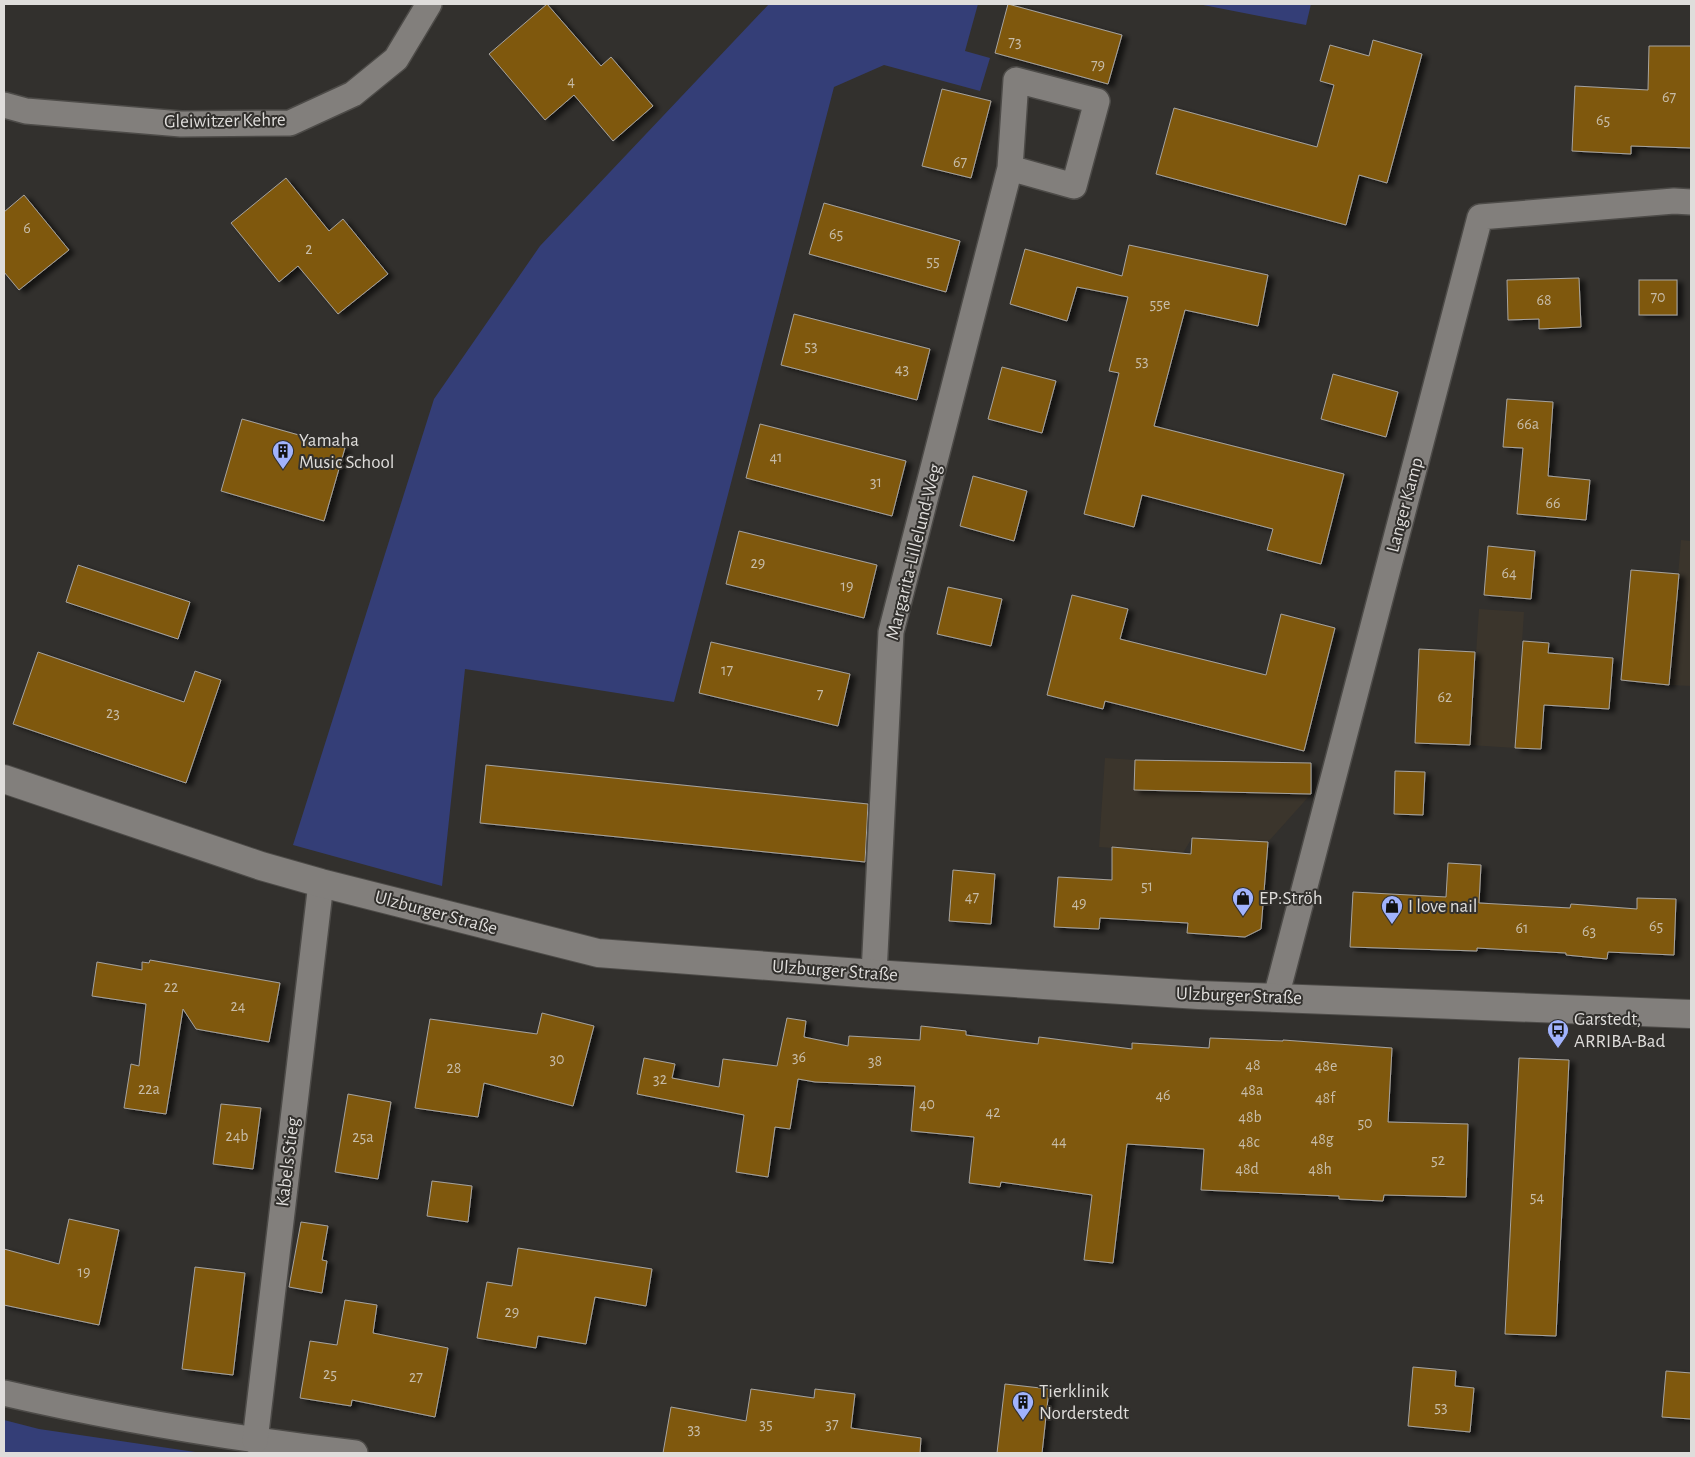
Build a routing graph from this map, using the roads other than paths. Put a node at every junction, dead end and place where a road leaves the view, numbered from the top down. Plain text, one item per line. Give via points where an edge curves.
1 (429, 4) edge
2 (4, 105) edge
3 (1010, 168) junction
4 (1691, 202) edge
5 (4, 779) edge
6 (321, 883) junction
7 (874, 974) junction
8 (1276, 997) junction
9 (1691, 1014) edge
10 (4, 1394) edge
11 (255, 1441) junction
12 (355, 1453) edge

1 - 2 street, Gleiwitzer Kehre via 396,59 353,94 290,123 181,124 26,112
3 - 3 street, Margarita-Lillelund-Weg via 1074,186 1097,101 1016,80
3 - 7 street, Margarita-Lillelund-Weg via 892,632
4 - 8 street, Langer Kamp via 1480,217
5 - 6 main road, Ulzburger Straße via 261,866
6 - 7 main road, Ulzburger Straße via 598,953
6 - 11 street, Kabels Stieg
7 - 8 main road, Ulzburger Straße
8 - 9 main road, Ulzburger Straße
10 - 11 street
11 - 12 street

